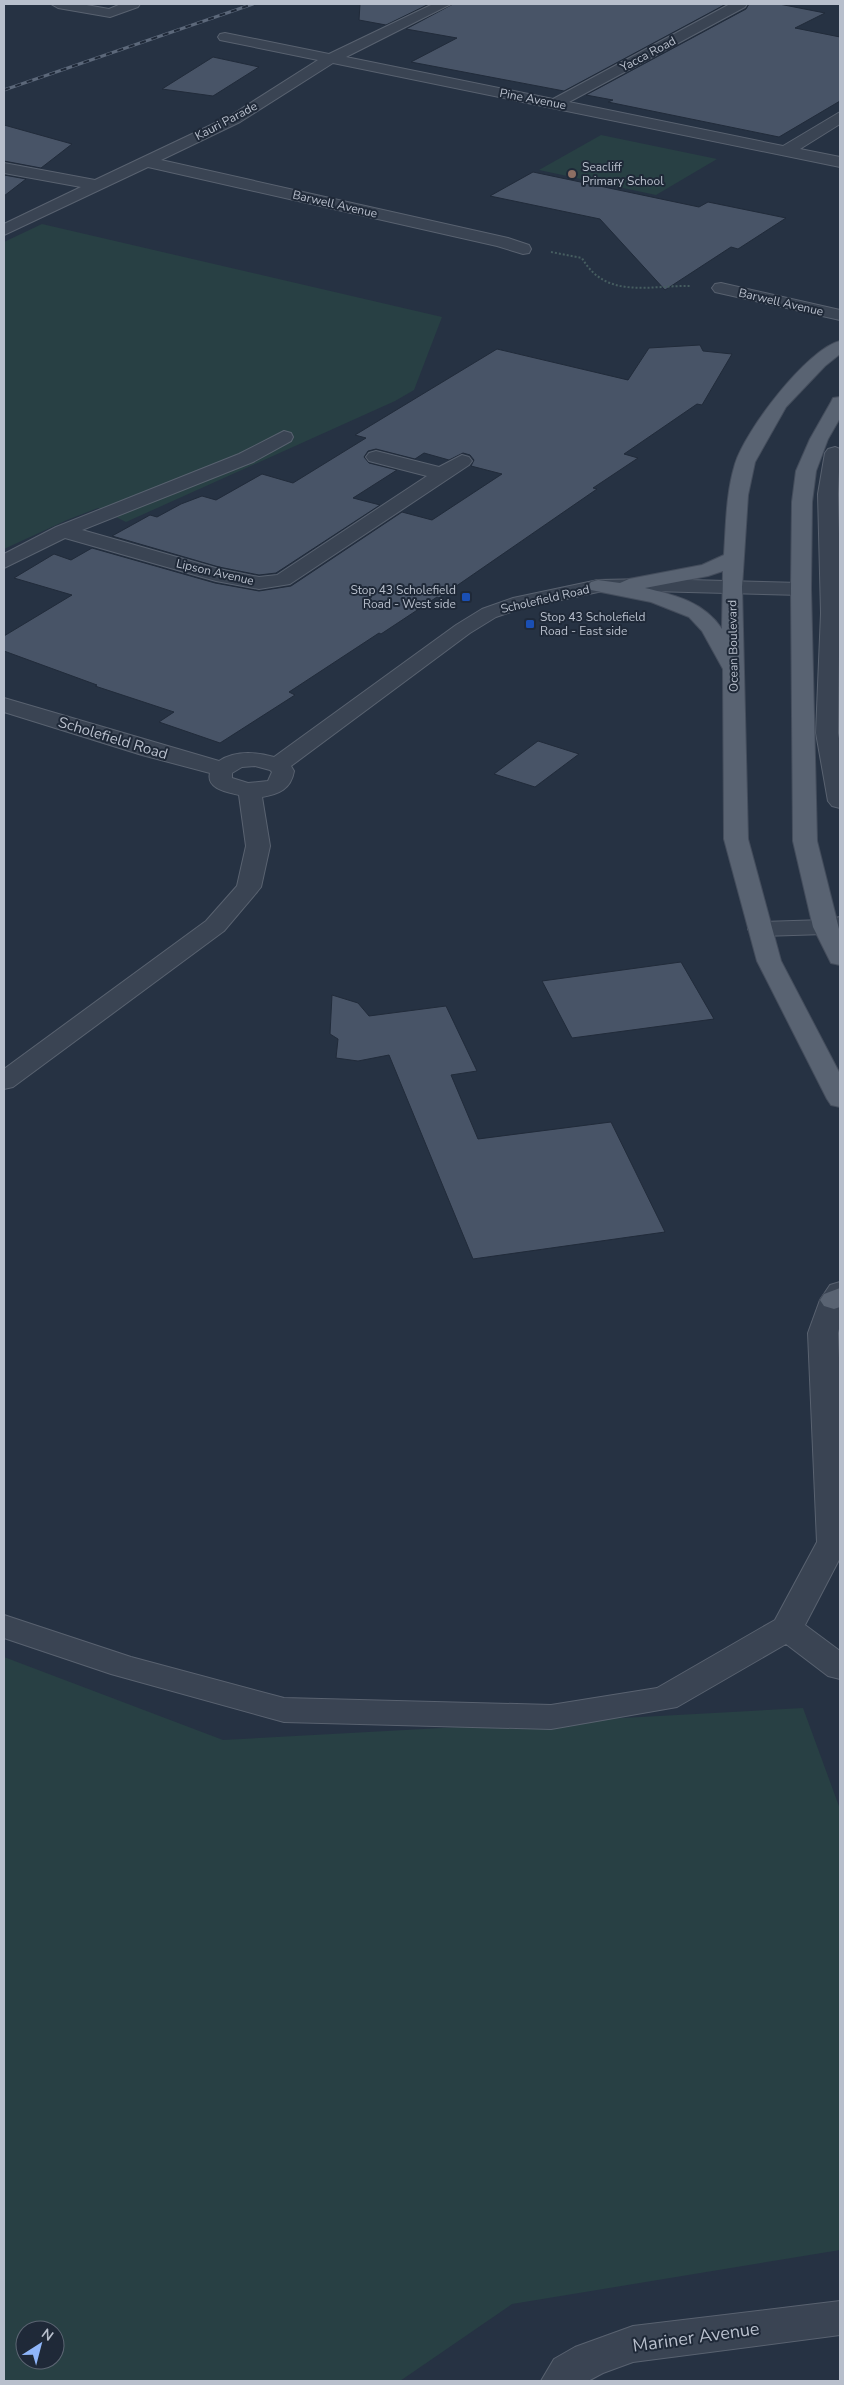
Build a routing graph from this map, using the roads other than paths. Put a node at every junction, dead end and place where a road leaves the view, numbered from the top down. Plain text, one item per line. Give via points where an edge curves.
1 (58, 4) edge
2 (132, 4) edge
3 (444, 4) edge
4 (740, 4) edge
5 (225, 38) dead end
6 (330, 59) junction
7 (556, 104) junction
8 (840, 117) edge
9 (786, 151) junction
10 (147, 162) junction
11 (840, 162) edge
12 (4, 168) edge
13 (97, 186) junction
14 (4, 230) edge
15 (522, 249) road end
16 (721, 288) road end
17 (840, 315) edge
18 (840, 346) edge
19 (840, 402) edge
20 (284, 437) dead end
21 (835, 453) dead end
22 (376, 457) dead end
23 (462, 461) dead end
24 (442, 474) junction
25 (63, 531) junction
26 (734, 558) junction
27 (4, 562) edge
28 (598, 586) junction
29 (627, 586) junction
30 (732, 587) junction
31 (802, 589) junction
32 (733, 668) junction
33 (4, 705) edge
34 (278, 765) junction
35 (222, 769) junction
36 (250, 791) junction
37 (840, 801) edge
38 (832, 925) edge
39 (760, 929) junction
40 (840, 958) edge
41 (4, 1081) edge
42 (840, 1099) edge
43 (838, 1296) edge
44 (4, 1626) edge
45 (787, 1628) junction
46 (840, 1668) edge
47 (840, 2318) edge
48 (562, 2381) edge

1 - 2 street via 110,13
3 - 6 street, Kauri Parade
4 - 7 street, Yacca Road
5 - 6 street, Pine Avenue
6 - 7 street, Pine Avenue
6 - 10 street, Kauri Parade via 235,119
7 - 9 street, Pine Avenue
8 - 9 street
9 - 11 street, Pine Avenue
10 - 13 street, Kauri Parade
10 - 15 street, Barwell Avenue
12 - 13 street
13 - 14 street, Kauri Parade
16 - 17 street, Barwell Avenue
18 - 26 main road, Ocean Boulevard via 801,379 778,404 745,462 738,495
19 - 31 main road via 806,471 802,502
20 - 25 street via 246,458
21 - 37 street via 828,494 831,613 827,733
22 - 24 street
23 - 24 street, Lipson Avenue
24 - 25 street, Lipson Avenue via 283,580 259,583 216,575
25 - 27 street
26 - 29 main road via 708,570
26 - 30 main road, Ocean Boulevard
28 - 29 street, Scholefield Road
28 - 32 main road via 656,596 704,618
28 - 34 street, Scholefield Road via 513,604 489,613 462,629
29 - 30 street, Scholefield Road
30 - 31 street, Scholefield Road
30 - 32 main road, Ocean Boulevard
31 - 38 main road via 805,841
32 - 39 main road, Ocean Boulevard via 736,840
33 - 35 street, Scholefield Road
34 - 35 street via 255,759 241,760
34 - 36 street via 284,770 284,777 279,783
35 - 36 street via 221,781 238,790
36 - 41 street via 258,846 250,887 215,926
38 - 39 street
38 - 40 main road
39 - 42 main road, Ocean Boulevard via 769,961
43 - 45 street via 823,1333 834,1542
44 - 45 street via 123,1666 284,1710 551,1717 665,1699
45 - 46 street
47 - 48 street, Mariner Avenue via 633,2344 589,2360 568,2372

